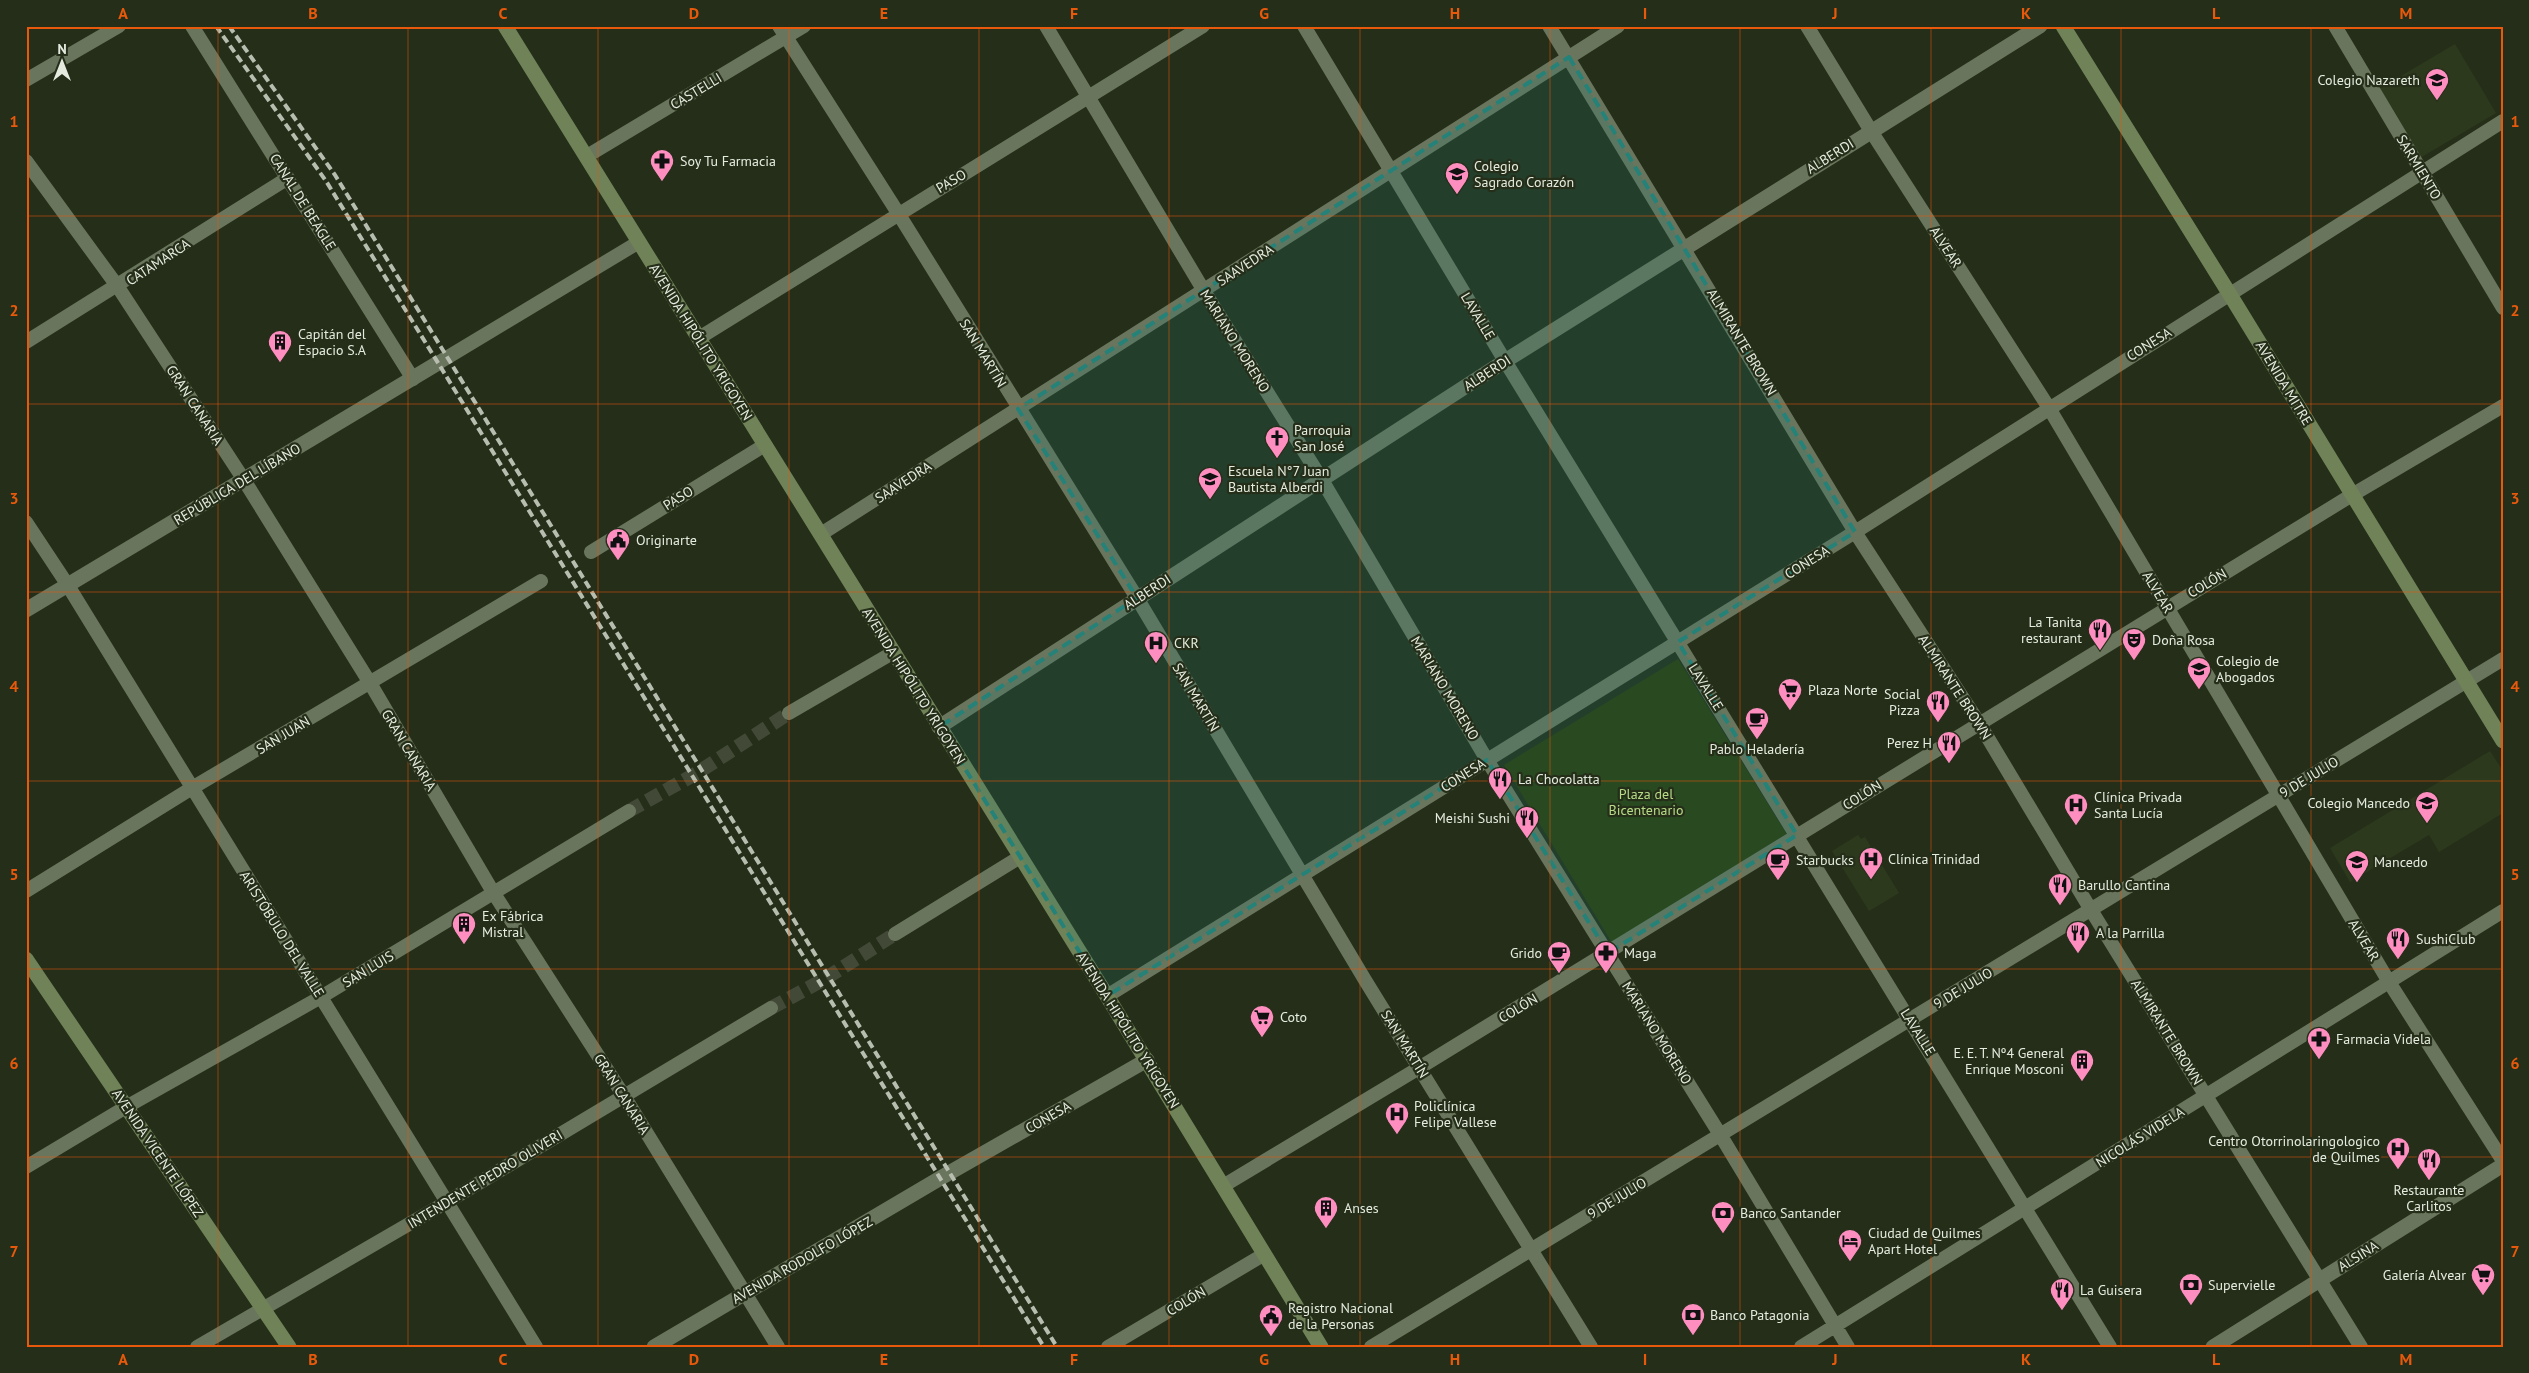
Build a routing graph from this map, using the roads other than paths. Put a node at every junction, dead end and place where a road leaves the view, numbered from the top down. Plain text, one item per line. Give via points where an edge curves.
1 (119, 26) edge
2 (192, 26) edge
3 (506, 26) edge
4 (804, 26) edge
5 (1046, 26) edge
6 (1203, 26) edge
7 (1304, 26) edge
8 (1549, 26) edge
9 (1618, 26) edge
10 (1807, 26) edge
11 (2040, 26) edge
12 (2063, 26) edge
13 (2335, 26) edge
14 (782, 32) edge
15 (1569, 57) junction
16 (26, 80) edge
17 (1090, 97) junction
18 (2503, 121) edge
19 (1871, 131) junction
20 (587, 156) junction
21 (26, 162) edge
22 (1392, 170) junction
23 (2422, 170) junction
24 (288, 178) junction
25 (898, 213) junction
26 (639, 242) junction
27 (1684, 247) junction
28 (118, 287) junction
29 (1204, 291) junction
30 (2229, 293) junction
31 (2503, 308) edge
32 (699, 338) junction
33 (26, 342) edge
34 (443, 360) joint
35 (1505, 361) junction
36 (413, 379) junction
37 (2503, 406) edge
38 (2049, 408) junction
39 (1018, 409) junction
40 (765, 444) junction
41 (244, 480) junction
42 (1322, 480) junction
43 (2352, 495) junction
44 (26, 522) edge
45 (1855, 532) junction
46 (821, 534) junction
47 (592, 552) dead end
48 (541, 581) dead end
49 (67, 584) junction
50 (1137, 598) junction
51 (2167, 608) junction
52 (26, 610) edge
53 (1678, 642) junction
54 (894, 652) junction
55 (2503, 658) edge
56 (2466, 682) junction
57 (370, 683) junction
58 (789, 713) tunnel mouth
59 (1979, 723) junction
60 (940, 727) junction
61 (2503, 741) edge
62 (1487, 760) junction
63 (192, 788) junction
64 (2278, 795) junction
65 (629, 811) tunnel mouth
66 (1797, 834) junction
67 (1020, 857) junction
68 (1301, 875) junction
69 (26, 891) edge
70 (493, 892) junction
71 (2091, 910) junction
72 (2503, 911) edge
73 (895, 934) tunnel mouth
74 (1608, 953) junction
75 (26, 959) edge
76 (2389, 982) junction
77 (1107, 996) junction
78 (321, 997) junction
79 (770, 1008) tunnel mouth
80 (1911, 1020) junction
81 (1147, 1060) junction
82 (1420, 1068) junction
83 (2207, 1095) junction
84 (624, 1096) junction
85 (126, 1107) junction
86 (1721, 1136) junction
87 (2503, 1161) edge
88 (2503, 1165) edge
89 (26, 1167) edge
90 (949, 1173) joint
91 (1222, 1186) junction
92 (447, 1202) junction
93 (2026, 1208) junction
94 (1532, 1250) junction
95 (1264, 1255) junction
96 (2320, 1280) junction
97 (745, 1293) junction
98 (264, 1310) junction
99 (1835, 1326) junction
100 (198, 1347) edge
101 (289, 1347) edge
102 (536, 1347) edge
103 (654, 1347) edge
104 (778, 1347) edge
105 (1108, 1347) edge
106 (1321, 1347) edge
107 (1371, 1347) edge
108 (1591, 1347) edge
109 (1801, 1347) edge
110 (1848, 1347) edge
111 (2110, 1347) edge
112 (2213, 1347) edge
113 (2361, 1347) edge

1 - 16 street
2 - 24 street, CANAL DE BEAGLE
3 - 20 main road, AVENIDA HIPÓLITO YRIGOYEN
4 - 14 street, CASTELLI
5 - 17 street, MARIANO MORENO
6 - 17 street, PASO
7 - 22 street, LAVALLE
8 - 15 street, ALMIRANTE BROWN
9 - 15 street, SAAVEDRA
10 - 19 street, ALVEAR
11 - 19 street, ALBERDI
12 - 30 main road, AVENIDA MITRE
13 - 23 street, SARMIENTO
14 - 20 street, CASTELLI
14 - 25 street, SAN MARTÍN
15 - 22 street, SAAVEDRA
15 - 27 street, ALMIRANTE BROWN
17 - 25 street, PASO
17 - 29 street, MARIANO MORENO
18 - 23 street, CONESA
19 - 27 street, ALBERDI
19 - 38 street, ALVEAR
20 - 26 main road, AVENIDA HIPÓLITO YRIGOYEN
21 - 28 street, GRAN CANARIA
22 - 29 street, SAAVEDRA
22 - 35 street, LAVALLE
23 - 30 street, CONESA
23 - 31 street, SARMIENTO
24 - 28 street, CATAMARCA
24 - 36 street, CANAL DE BEAGLE
25 - 32 street, PASO
25 - 39 street, SAN MARTÍN
26 - 32 main road, AVENIDA HIPÓLITO YRIGOYEN
26 - 34 street
27 - 35 street, ALBERDI
27 - 45 street, ALMIRANTE BROWN
28 - 33 street, CATAMARCA
28 - 41 street, GRAN CANARIA
29 - 39 street, SAAVEDRA
29 - 42 street, MARIANO MORENO
30 - 38 street, CONESA
30 - 43 main road, AVENIDA MITRE
32 - 40 main road, AVENIDA HIPÓLITO YRIGOYEN
34 - 36 street, REPÚBLICA DEL LÍBANO
35 - 42 street, ALBERDI
35 - 53 street, LAVALLE
36 - 41 street, REPÚBLICA DEL LÍBANO
37 - 43 street, COLÓN
38 - 45 street, CONESA
38 - 51 street, ALVEAR
39 - 46 street, SAAVEDRA
39 - 50 street, SAN MARTÍN
40 - 46 main road, AVENIDA HIPÓLITO YRIGOYEN
40 - 47 street, PASO
41 - 49 street, REPÚBLICA DEL LÍBANO
41 - 57 street, GRAN CANARIA
42 - 50 street, ALBERDI
42 - 62 street, MARIANO MORENO
43 - 51 street, COLÓN
43 - 56 main road, AVENIDA MITRE
44 - 49 street, ARISTÓBULO DEL VALLE
45 - 53 street, CONESA
45 - 59 street, ALMIRANTE BROWN
46 - 54 main road, AVENIDA HIPÓLITO YRIGOYEN
48 - 57 street, SAN JUAN
49 - 52 street, REPÚBLICA DEL LÍBANO
49 - 63 street, ARISTÓBULO DEL VALLE
50 - 60 street, ALBERDI
50 - 68 street, SAN MARTÍN
51 - 59 street, COLÓN
51 - 64 street, ALVEAR
53 - 62 street, CONESA
53 - 66 street, LAVALLE
54 - 58 street
54 - 60 main road, AVENIDA HIPÓLITO YRIGOYEN
55 - 56 street, 9 DE JULIO
56 - 61 main road, AVENIDA MITRE
56 - 64 street, 9 DE JULIO
57 - 63 street, SAN JUAN
57 - 70 street, GRAN CANARIA
59 - 66 street, COLÓN
59 - 71 street, ALMIRANTE BROWN
60 - 67 main road, AVENIDA HIPÓLITO YRIGOYEN
62 - 68 street, CONESA
62 - 74 street, MARIANO MORENO
63 - 69 street, SAN JUAN
63 - 78 street, ARISTÓBULO DEL VALLE
64 - 71 street, 9 DE JULIO
64 - 76 street, ALVEAR
65 - 70 street, SAN LUIS
66 - 74 street, COLÓN
66 - 80 street, LAVALLE
67 - 73 street
67 - 77 main road, AVENIDA HIPÓLITO YRIGOYEN
68 - 77 street, CONESA
68 - 82 street, SAN MARTÍN
70 - 78 street, SAN LUIS
70 - 84 street, GRAN CANARIA
71 - 80 street, 9 DE JULIO
71 - 83 street, ALMIRANTE BROWN
72 - 76 street, NICOLÁS VIDELA
74 - 82 street, COLÓN
74 - 86 street, MARIANO MORENO
75 - 85 main road, AVENIDA VICENTE LÓPEZ
76 - 83 street, NICOLÁS VIDELA
76 - 87 street, ALVEAR
77 - 81 main road, AVENIDA HIPÓLITO YRIGOYEN
78 - 85 street, SAN LUIS
78 - 92 street, ARISTÓBULO DEL VALLE
79 - 84 street, INTENDENTE PEDRO OLIVERI
80 - 86 street, 9 DE JULIO
80 - 93 street, LAVALLE
81 - 90 street, CONESA
81 - 91 main road, AVENIDA HIPÓLITO YRIGOYEN
82 - 91 street, COLÓN
82 - 94 street, SAN MARTÍN
83 - 93 street, NICOLÁS VIDELA
83 - 96 street, ALMIRANTE BROWN
84 - 92 street, INTENDENTE PEDRO OLIVERI
84 - 97 street, GRAN CANARIA
85 - 89 street, SAN LUIS
85 - 98 main road, AVENIDA VICENTE LÓPEZ
86 - 94 street, 9 DE JULIO
86 - 99 street, MARIANO MORENO
88 - 96 street, ALSINA
90 - 97 street, AVENIDA RODOLFO LÓPEZ
91 - 95 main road, AVENIDA HIPÓLITO YRIGOYEN
92 - 98 street, INTENDENTE PEDRO OLIVERI
92 - 102 street, ARISTÓBULO DEL VALLE
93 - 99 street, NICOLÁS VIDELA
93 - 111 street, LAVALLE
94 - 107 street, 9 DE JULIO
94 - 108 street, SAN MARTÍN
95 - 105 street, COLÓN
95 - 106 main road, AVENIDA HIPÓLITO YRIGOYEN
96 - 112 street, ALSINA
96 - 113 street, ALMIRANTE BROWN
97 - 103 street, AVENIDA RODOLFO LÓPEZ
97 - 104 street, GRAN CANARIA
98 - 100 street, INTENDENTE PEDRO OLIVERI
98 - 101 main road, AVENIDA VICENTE LÓPEZ
99 - 109 street, NICOLÁS VIDELA
99 - 110 street, MARIANO MORENO

